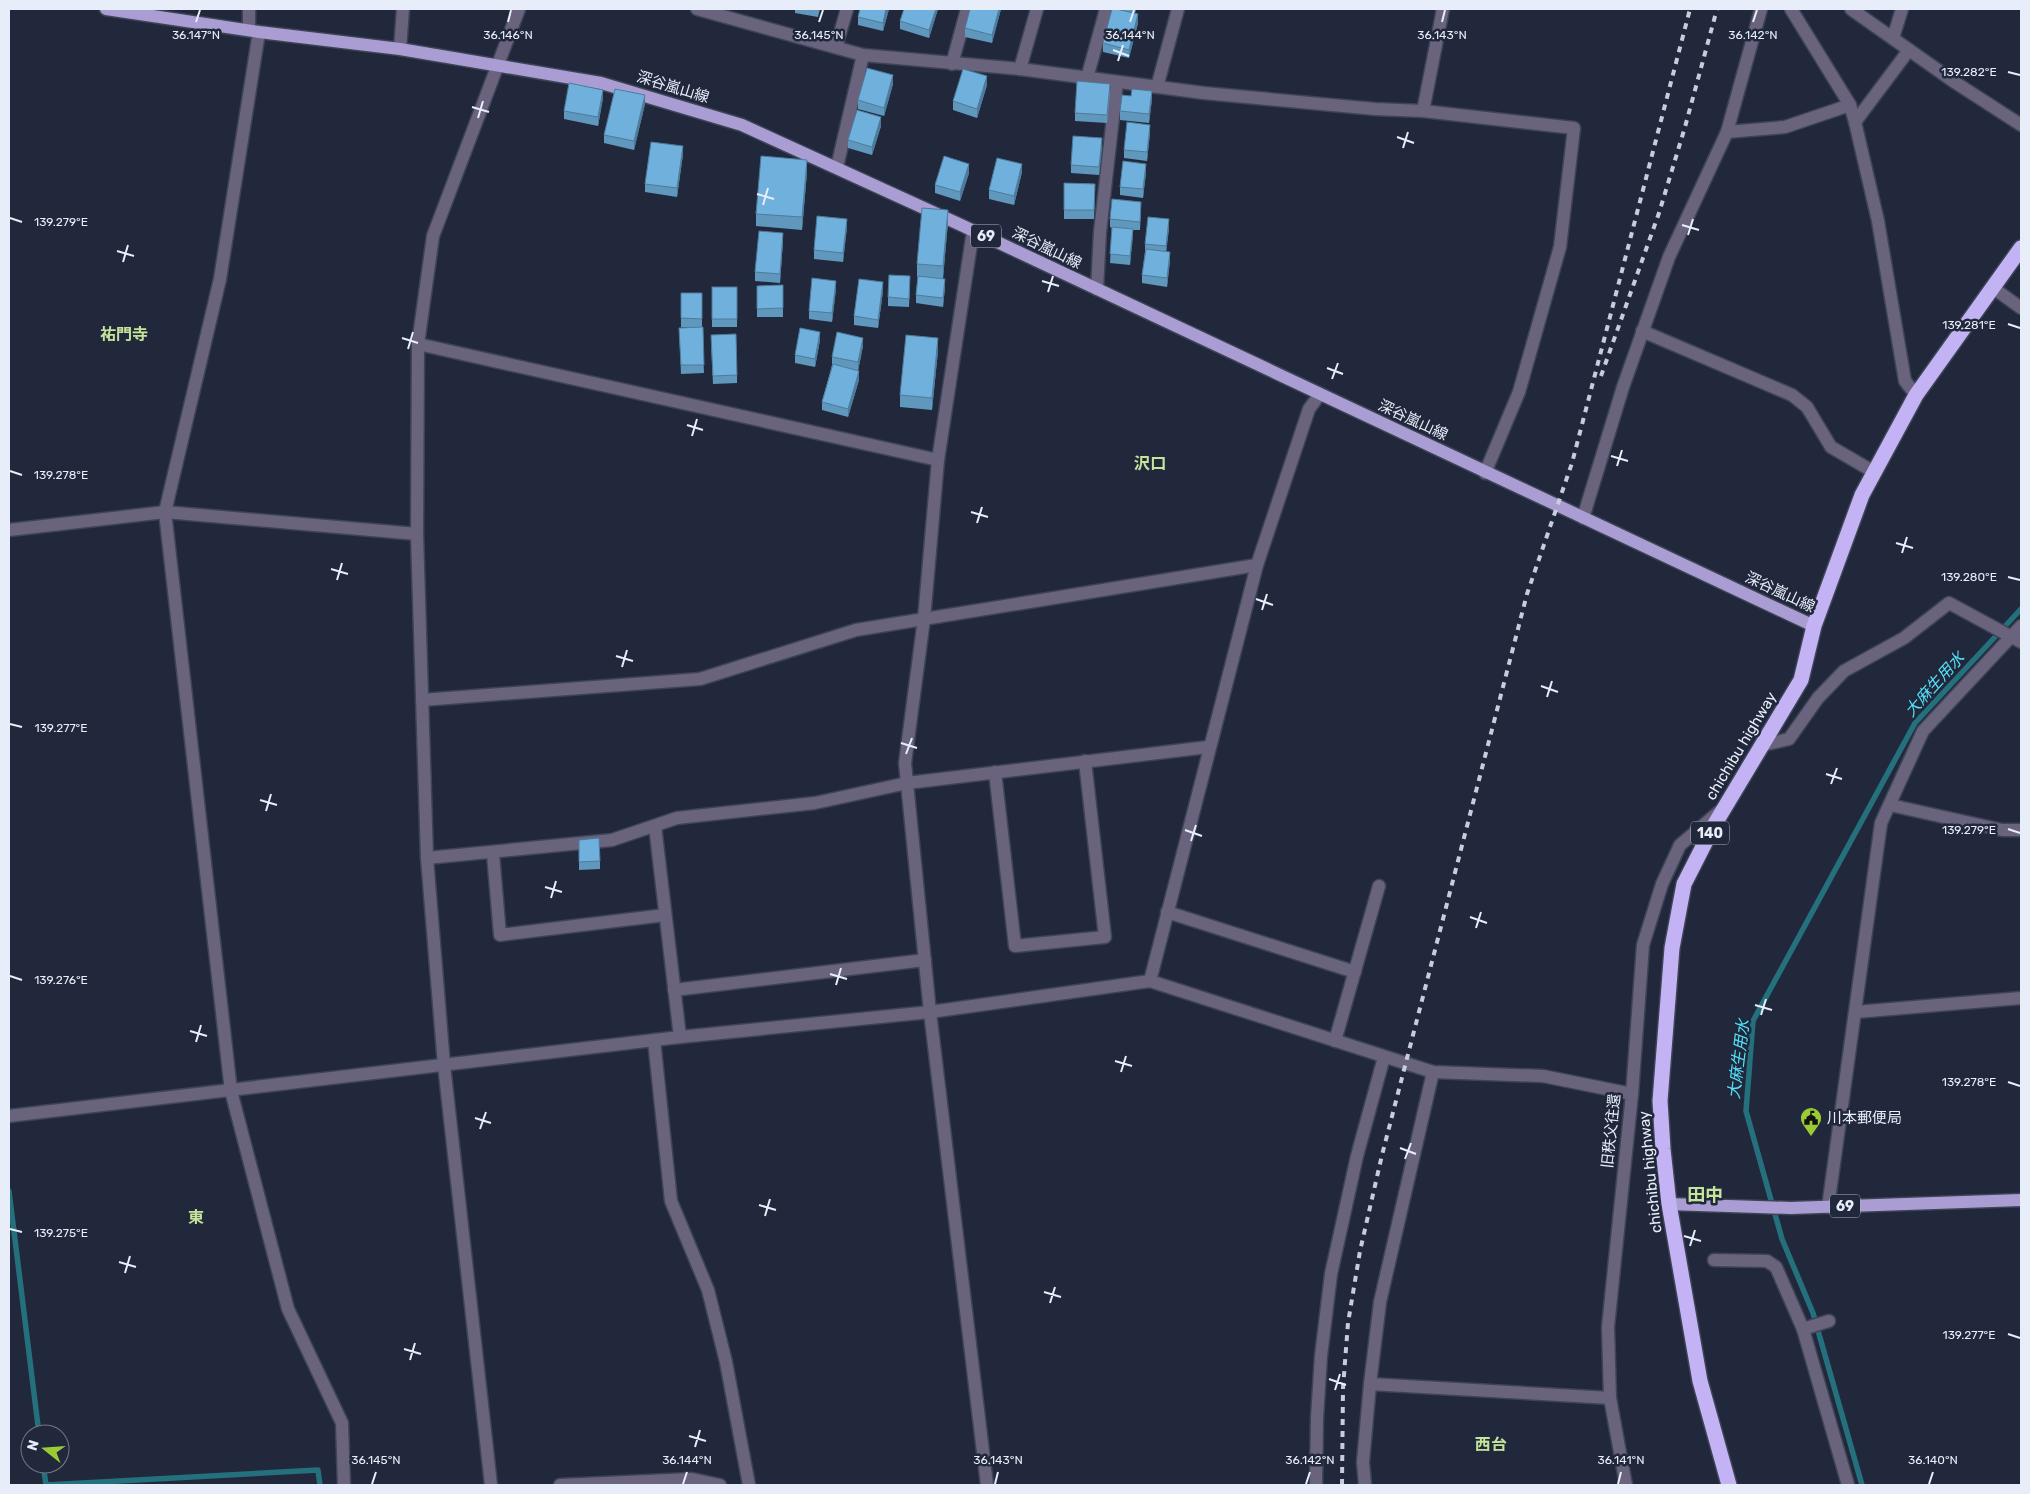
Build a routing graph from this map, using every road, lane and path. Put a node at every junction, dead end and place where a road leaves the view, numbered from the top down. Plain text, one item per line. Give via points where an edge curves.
1 (106, 9) edge
2 (249, 9) edge
3 (403, 9) edge
4 (519, 9) edge
5 (697, 9) edge
6 (847, 9) edge
7 (967, 9) edge
8 (1037, 9) edge
9 (1106, 9) edge
10 (1178, 9) edge
11 (1444, 9) edge
12 (1760, 9) edge
13 (1791, 9) edge
14 (1851, 9) edge
15 (1902, 9) edge
16 (737, 14) edge
17 (254, 31) junction
18 (1893, 38) junction
19 (836, 47) junction
20 (400, 48) junction
21 (1909, 50) junction
22 (863, 55) junction
23 (496, 64) junction
24 (952, 64) junction
25 (1020, 69) junction
26 (1086, 78) junction
27 (1117, 82) junction
28 (1157, 87) junction
29 (1850, 105) junction
30 (1423, 111) junction
31 (1855, 122) junction
32 (2021, 125) edge
33 (1727, 132) junction
34 (837, 167) junction
35 (974, 231) junction
36 (2021, 248) edge
37 (1992, 288) junction
38 (1096, 290) junction
39 (2021, 308) edge
40 (1642, 331) junction
41 (418, 344) junction
42 (1320, 394) junction
43 (1916, 395) junction
44 (938, 460) junction
45 (1874, 472) junction
46 (1486, 473) junction
47 (165, 512) junction
48 (1583, 518) junction
49 (9, 530) edge
50 (417, 534) junction
51 (1256, 565) junction
52 (924, 619) junction
53 (1814, 626) junction
54 (2021, 626) edge
55 (2017, 639) edge
56 (422, 700) junction
57 (1763, 745) junction
58 (1208, 747) junction
59 (1085, 761) junction
60 (995, 772) junction
61 (907, 783) junction
62 (1890, 805) junction
63 (1726, 806) junction
64 (656, 826) junction
65 (2021, 830) edge
66 (493, 854) junction
67 (427, 858) junction
68 (1380, 886) dead end
69 (1167, 912) junction
70 (665, 915) junction
71 (925, 960) junction
72 (1355, 972) junction
73 (1150, 981) junction
74 (674, 990) junction
75 (2021, 998) edge
76 (930, 1012) junction
77 (1856, 1012) junction
78 (680, 1038) junction
79 (654, 1040) junction
80 (1335, 1041) junction
81 (1384, 1057) junction
82 (444, 1065) junction
83 (1433, 1072) junction
84 (231, 1091) junction
85 (1632, 1094) junction
86 (10, 1116) edge
87 (2021, 1200) edge
88 (1668, 1204) junction
89 (1828, 1207) junction
90 (1714, 1260) dead end
91 (1370, 1384) junction
92 (1610, 1398) junction
93 (344, 1485) edge
94 (491, 1485) edge
95 (560, 1485) edge
96 (720, 1485) edge
97 (749, 1485) edge
98 (988, 1485) edge
99 (1316, 1485) edge
100 (1364, 1485) edge
101 (1626, 1485) edge
102 (1729, 1485) edge
103 (1848, 1485) edge

1 - 17 main road, 深谷嵐山線 / 69
2 - 17 street
3 - 20 street
4 - 23 street
5 - 16 street
6 - 19 street
7 - 24 street
8 - 25 street
9 - 26 street
10 - 28 street
11 - 30 street
12 - 33 street
13 - 29 street
14 - 18 street
15 - 18 street
16 - 19 street
17 - 20 main road, 深谷嵐山線 / 69
17 - 47 street via 220,279
18 - 21 street
19 - 22 street
20 - 23 main road, 深谷嵐山線 / 69
21 - 31 street
21 - 32 street
22 - 24 street
22 - 34 street
23 - 34 main road, 深谷嵐山線 / 69 via 601,83 732,122
23 - 41 street via 433,236
24 - 25 street
25 - 26 street
26 - 27 street
27 - 28 street
27 - 38 street
28 - 30 street
29 - 31 street
29 - 33 street via 1784,127
30 - 46 street via 1574,128 1560,247 1519,392
31 - 43 street via 1878,221 1905,381
33 - 40 street via 1669,257
34 - 35 main road, 深谷嵐山線 / 69
35 - 38 main road, 深谷嵐山線 / 69
35 - 44 street
36 - 37 highway, chichibu highway / 140
37 - 39 street
37 - 43 highway, chichibu highway / 140
38 - 42 main road, 深谷嵐山線 / 69
40 - 45 street via 1792,396 1807,407 1831,447
40 - 48 street
41 - 44 street
41 - 50 street
42 - 46 main road, 深谷嵐山線 / 69
42 - 51 street via 1309,409
43 - 45 highway, chichibu highway / 140
44 - 52 street
45 - 53 highway, chichibu highway / 140 via 1862,495
46 - 48 main road, 深谷嵐山線 / 69
47 - 49 street
47 - 50 street
47 - 84 street
48 - 53 main road, 深谷嵐山線 / 69
50 - 56 street
51 - 52 street
51 - 58 street
52 - 56 street via 856,630 700,679
52 - 61 street via 905,763
53 - 57 highway, chichibu highway / 140 via 1801,680
54 - 55 street
55 - 57 street via 1948,603 1904,638 1844,671 1818,698 1789,739
55 - 62 street via 1923,731
56 - 67 street
57 - 63 highway, chichibu highway / 140
58 - 59 street
58 - 69 street
59 - 60 street
59 - 60 street via 1105,937 1016,946
60 - 61 street
61 - 64 street via 815,803 677,818
61 - 71 street
62 - 65 street via 2002,830
62 - 77 street via 1881,823
63 - 85 street, 旧秩父往還 via 1680,845 1662,884 1643,945
63 - 88 highway, chichibu highway / 140 via 1684,884 1672,948 1660,1101
64 - 66 street via 612,840
64 - 70 street
66 - 67 street
66 - 70 street via 500,935
67 - 82 street
68 - 72 street
69 - 72 street
69 - 73 street
70 - 74 street
71 - 74 street
71 - 76 street
72 - 80 street
73 - 76 street
73 - 80 street
74 - 78 street
75 - 77 street
76 - 78 street
76 - 98 street
77 - 89 street
78 - 79 street
79 - 82 street
79 - 97 street via 671,1201 708,1290 726,1362
80 - 81 street
81 - 83 street
81 - 99 street via 1357,1156 1331,1274 1321,1356
82 - 84 street
82 - 94 street
83 - 85 street via 1543,1076
83 - 91 street via 1380,1302
84 - 86 street
84 - 93 street via 288,1309 342,1423
85 - 92 street, 旧秩父往還 via 1608,1327
87 - 89 main road, 69
88 - 89 main road, 69
88 - 102 highway, chichibu highway / 140 via 1700,1380
90 - 103 street via 1767,1261 1776,1267 1817,1325
91 - 92 street
91 - 100 street
92 - 101 street, 旧秩父往還
95 - 96 street via 692,1479

